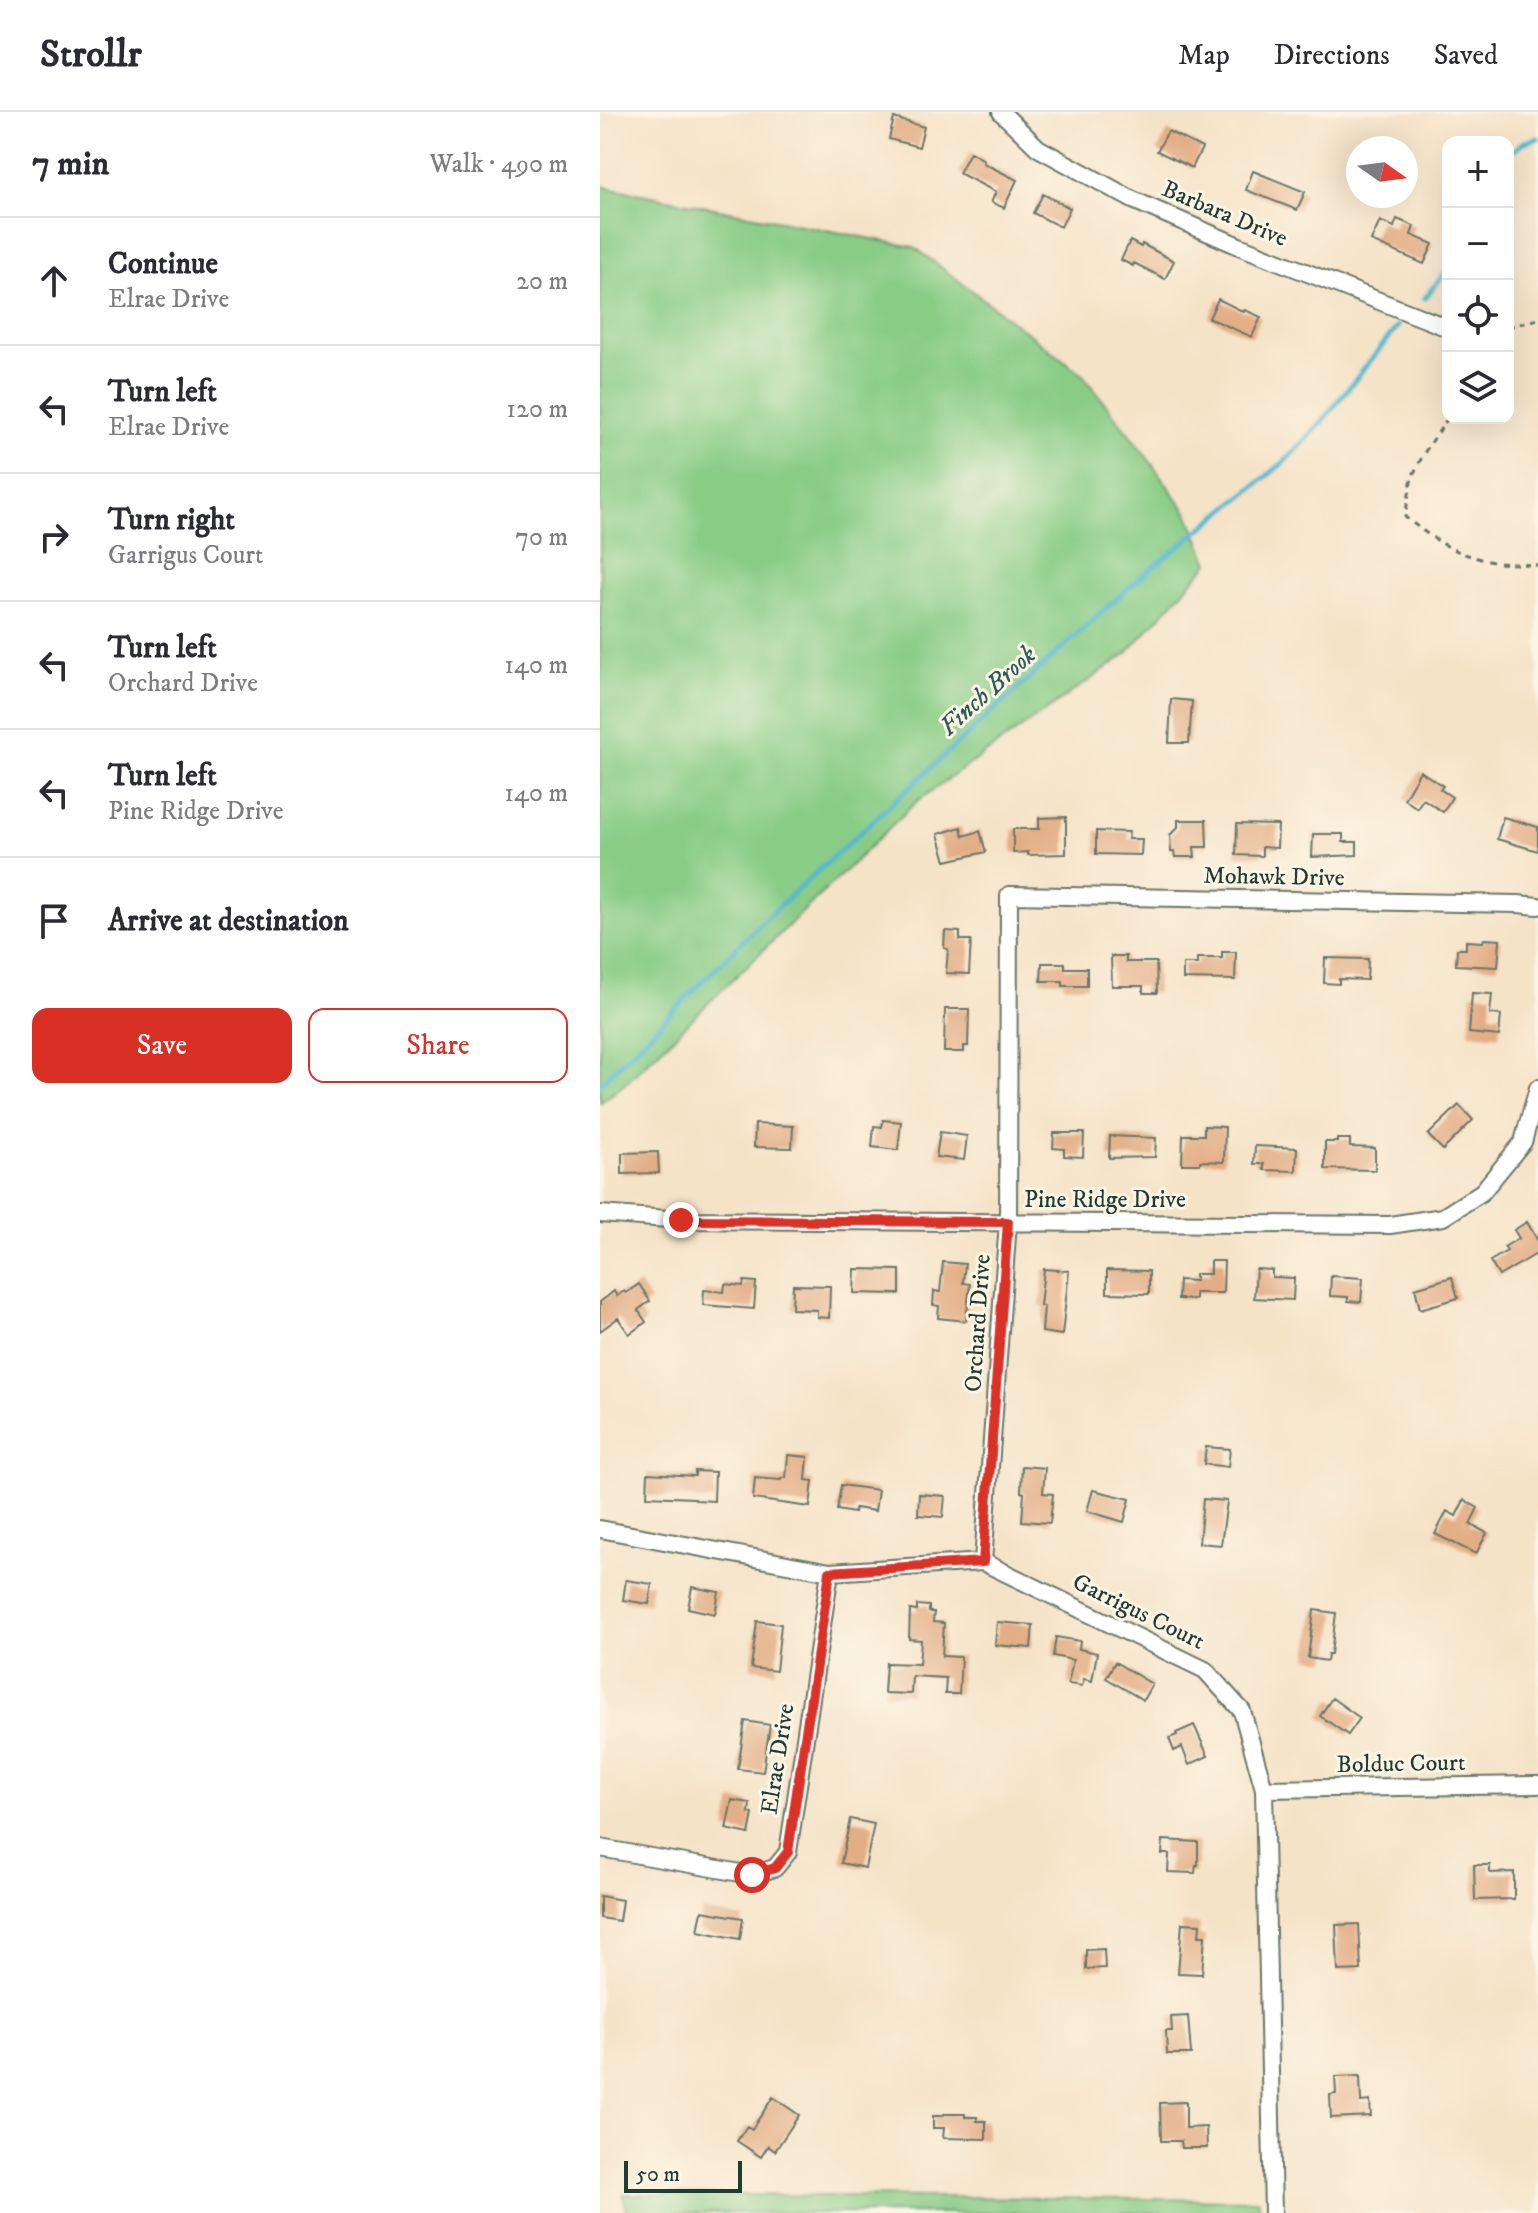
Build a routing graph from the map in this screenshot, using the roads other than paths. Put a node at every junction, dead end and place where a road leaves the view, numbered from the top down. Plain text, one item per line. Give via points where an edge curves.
1 (1001, 112) edge
2 (1442, 326) edge
3 (1009, 895) joint
4 (1538, 906) edge
5 (1538, 1088) edge
6 (600, 1214) edge
7 (1008, 1222) junction
8 (600, 1529) edge
9 (983, 1562) junction
10 (830, 1572) junction
11 (1538, 1785) edge
12 (1264, 1789) junction
13 (600, 1848) edge
14 (1273, 2213) edge

1 - 2 street, Barbara Drive via 1038,148 1133,200
3 - 4 street, Mohawk Drive
3 - 7 street, Orchard Drive
5 - 7 street, Pine Ridge Drive via 1523,1142 1482,1192 1443,1217 1390,1225
6 - 7 street, Pine Ridge Drive via 681,1220
7 - 9 street, Orchard Drive
8 - 10 street, Garrigus Court
9 - 10 street, Garrigus Court
9 - 12 street, Garrigus Court via 1205,1670 1242,1711
10 - 13 street, Elrae Drive via 788,1852 775,1868 752,1875
11 - 12 street, Bolduc Court
12 - 14 street, Garrigus Court

